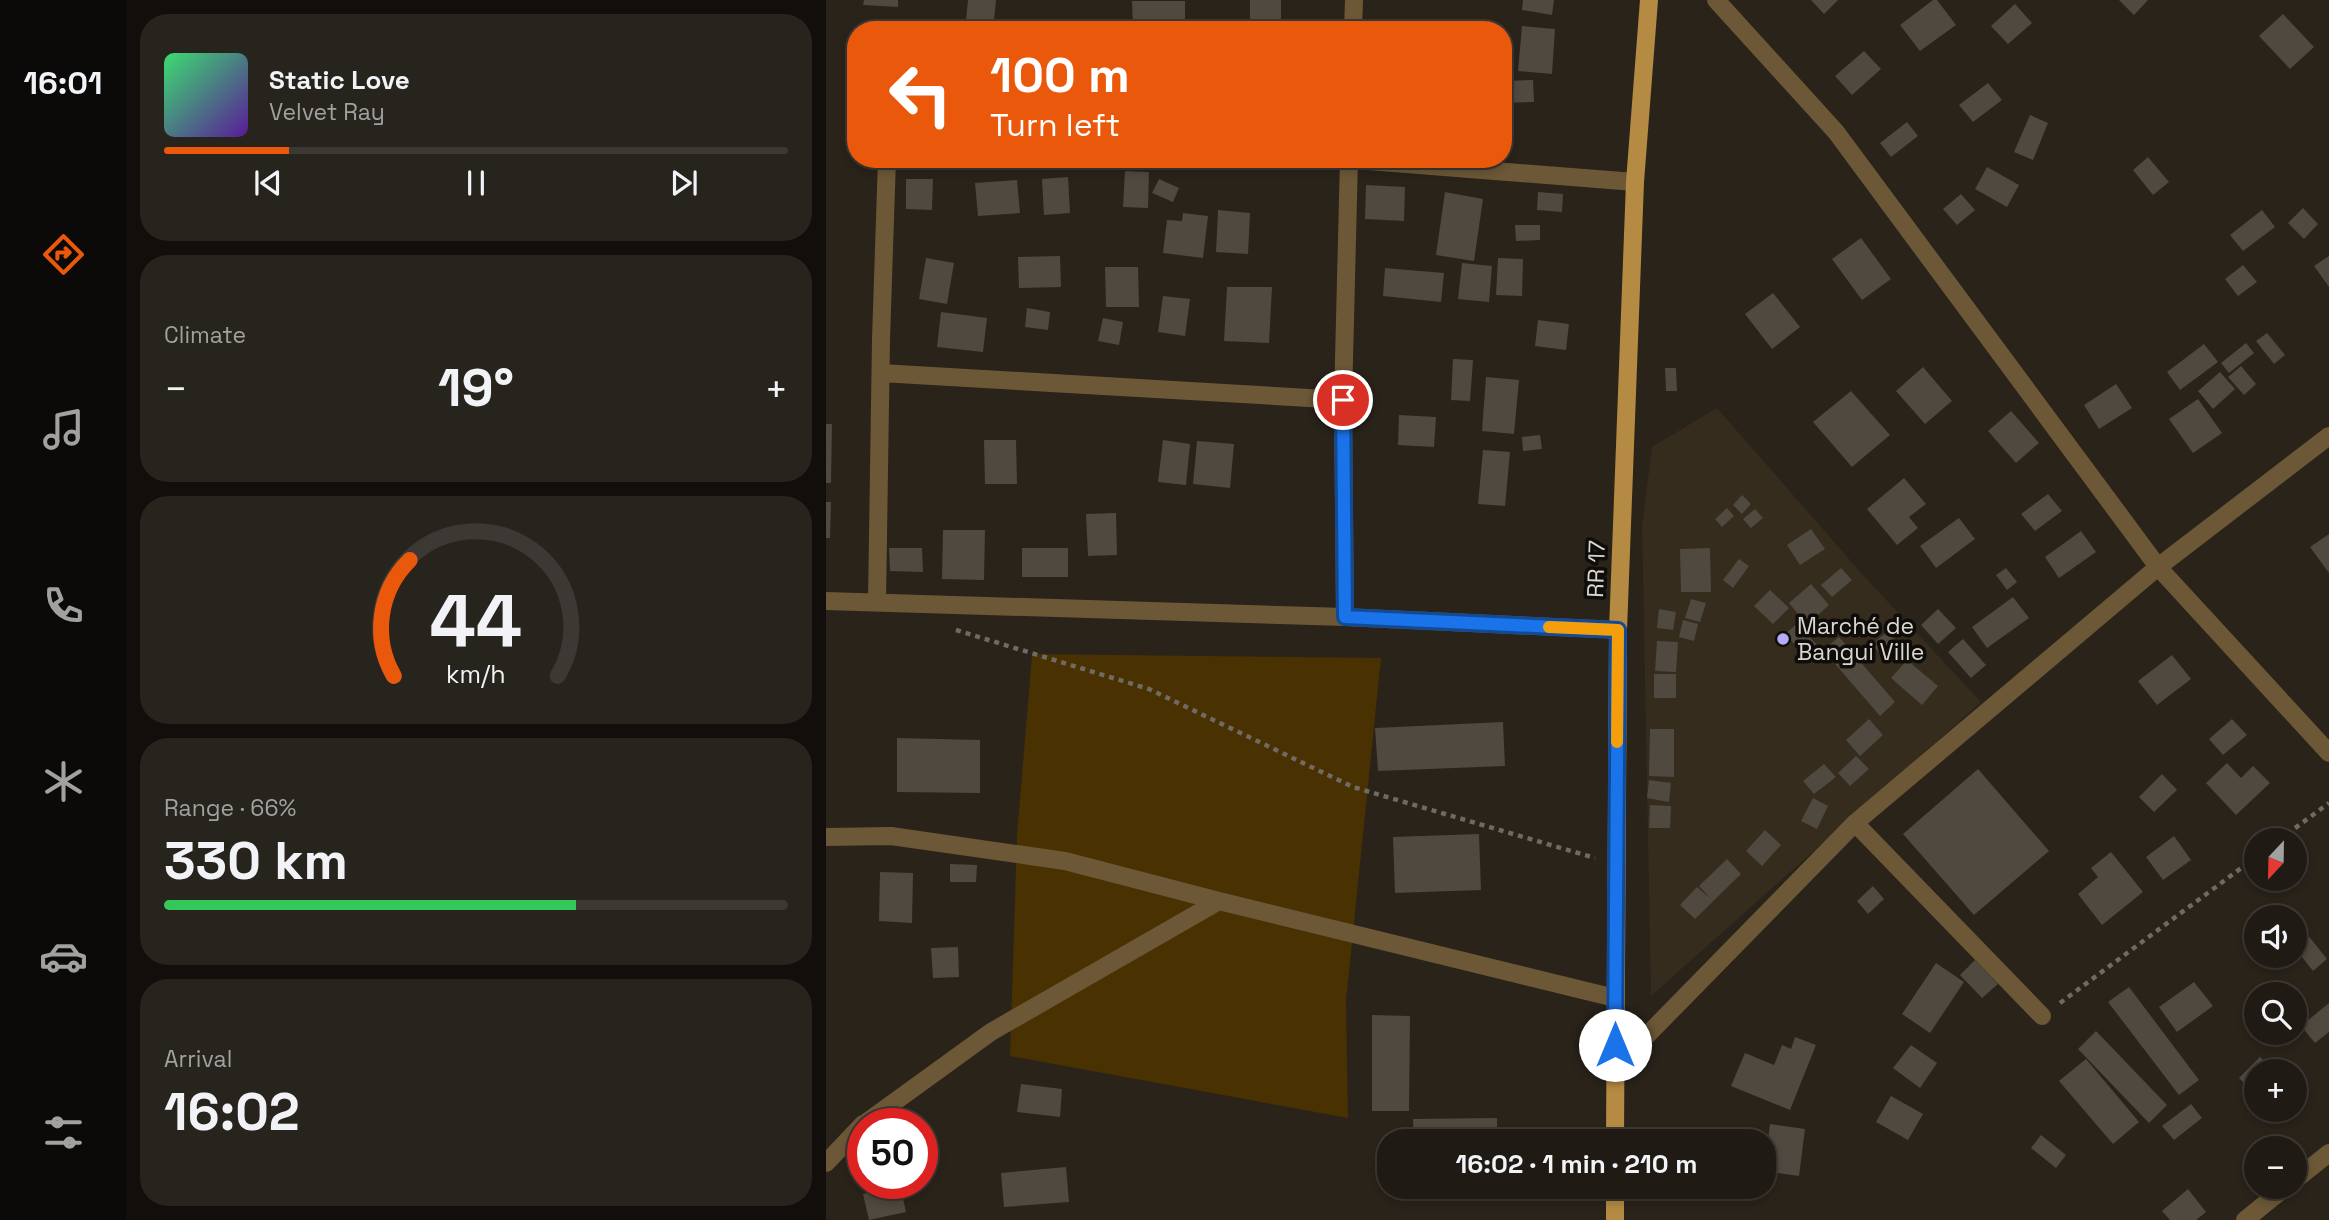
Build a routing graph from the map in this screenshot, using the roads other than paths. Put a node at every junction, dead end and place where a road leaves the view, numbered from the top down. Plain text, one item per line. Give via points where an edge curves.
1 (1354, 0) edge
2 (1649, 0) edge
3 (1716, 0) edge
4 (1353, 21) edge
5 (887, 168) edge
6 (1349, 168) edge
7 (1453, 168) edge
8 (1635, 182) junction
9 (881, 373) junction
10 (1343, 400) junction
11 (2329, 436) edge
12 (2158, 567) junction
13 (826, 601) edge
14 (877, 602) junction
15 (1345, 617) junction
16 (1618, 630) junction
17 (2329, 753) edge
18 (1855, 823) junction
19 (826, 837) edge
20 (1219, 901) junction
21 (1615, 998) junction
22 (2042, 1016) road end
23 (1615, 1068) junction
24 (885, 1108) edge
25 (1615, 1129) edge
26 (847, 1141) edge
27 (2329, 1153) edge
28 (826, 1163) edge
29 (2307, 1171) edge
30 (1615, 1199) edge
31 (2271, 1199) edge
32 (1615, 1220) edge
33 (2245, 1220) edge

1 - 4 street
2 - 8 main road, RR 17 / RR 17
3 - 12 street via 1836,132
5 - 9 street
6 - 10 street
7 - 8 street
8 - 16 main road, RR 17 / RR 17
9 - 10 street
9 - 14 street
10 - 15 street
11 - 12 street
12 - 17 street
12 - 18 street
13 - 14 street
14 - 15 street
15 - 16 street
16 - 21 main road, RR 17 / RR 17
18 - 22 street
18 - 23 street
19 - 20 street via 891,836 1039,856
20 - 21 street
20 - 24 street via 990,1032
21 - 23 main road, RR 17 / RR 17
23 - 25 main road, RR 17 / RR 17
26 - 28 street
27 - 29 street
30 - 32 main road
31 - 33 street

